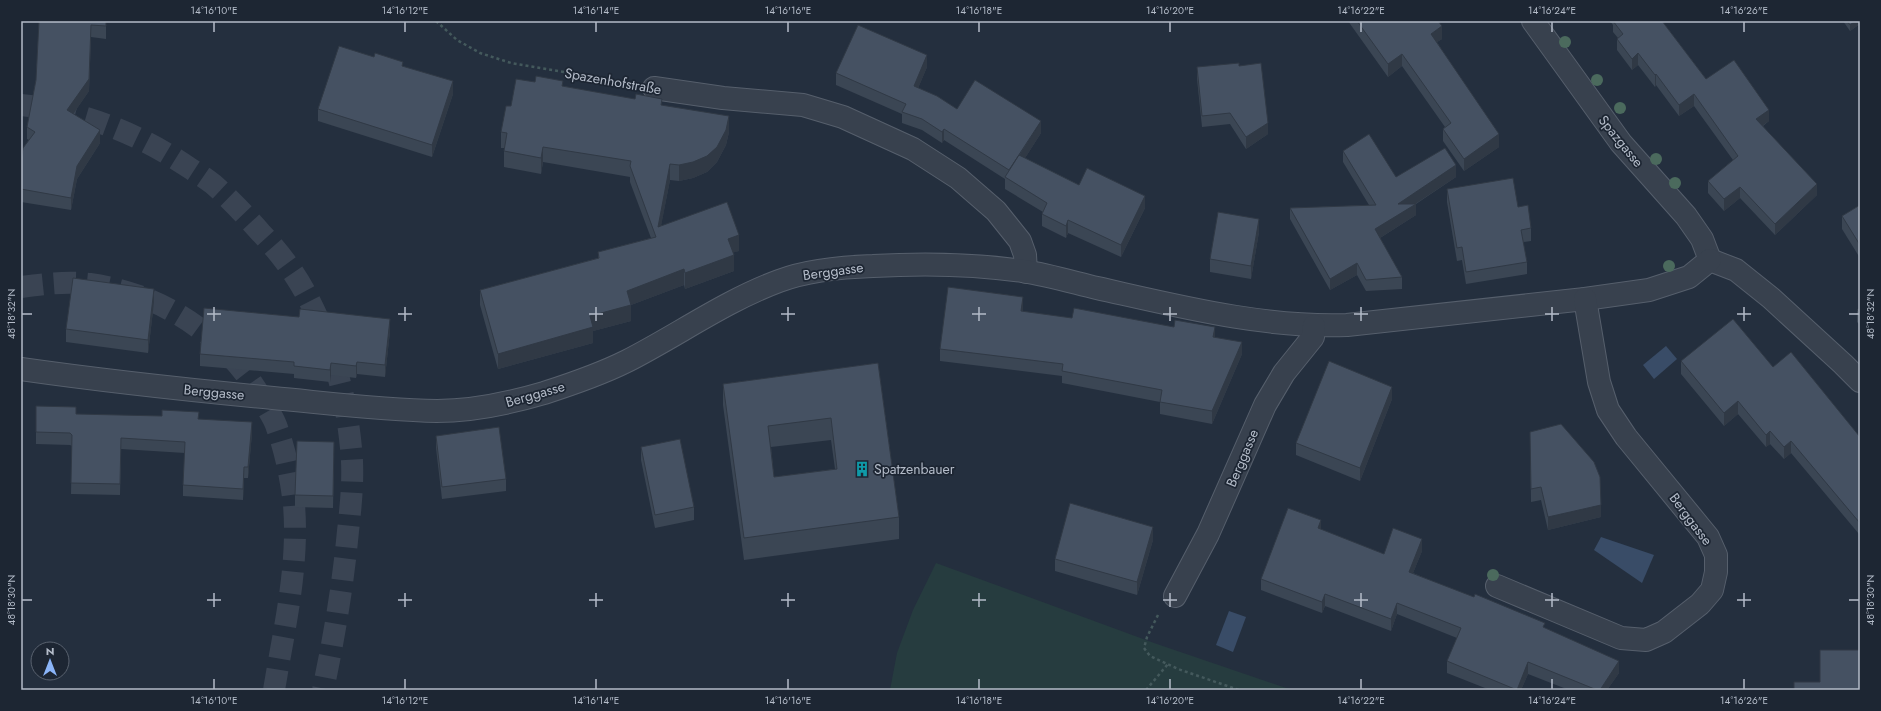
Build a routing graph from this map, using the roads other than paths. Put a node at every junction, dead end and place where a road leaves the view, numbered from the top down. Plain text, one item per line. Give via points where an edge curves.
1 (1533, 21) edge
2 (654, 88) road end
3 (1710, 260) junction
4 (1026, 272) junction
5 (1585, 299) junction
6 (1314, 326) junction
7 (21, 369) edge
8 (1860, 381) edge
9 (1497, 586) dead end
10 (1175, 596) road end

1 - 3 street, Spazgasse via 1621,143 1686,216 1702,239
2 - 4 street, Spazenhofstraße via 723,98 803,105 843,117 913,149 958,178 996,211 1020,241 1025,255
3 - 5 street, Berggasse via 1689,277 1649,290
3 - 8 street via 1736,270 1771,298
4 - 6 street, Berggasse via 1178,306
4 - 7 street, Berggasse via 925,264 880,265 825,270 780,280 734,302 624,363 543,393 482,407 439,411 386,408 111,382
5 - 6 street, Berggasse via 1346,325
5 - 9 street, Berggasse via 1599,382 1608,410 1626,437 1708,538 1716,554 1712,590 1700,604 1664,632 1646,640 1621,638
6 - 10 street, Berggasse via 1313,337 1284,373 1265,405 1208,534

